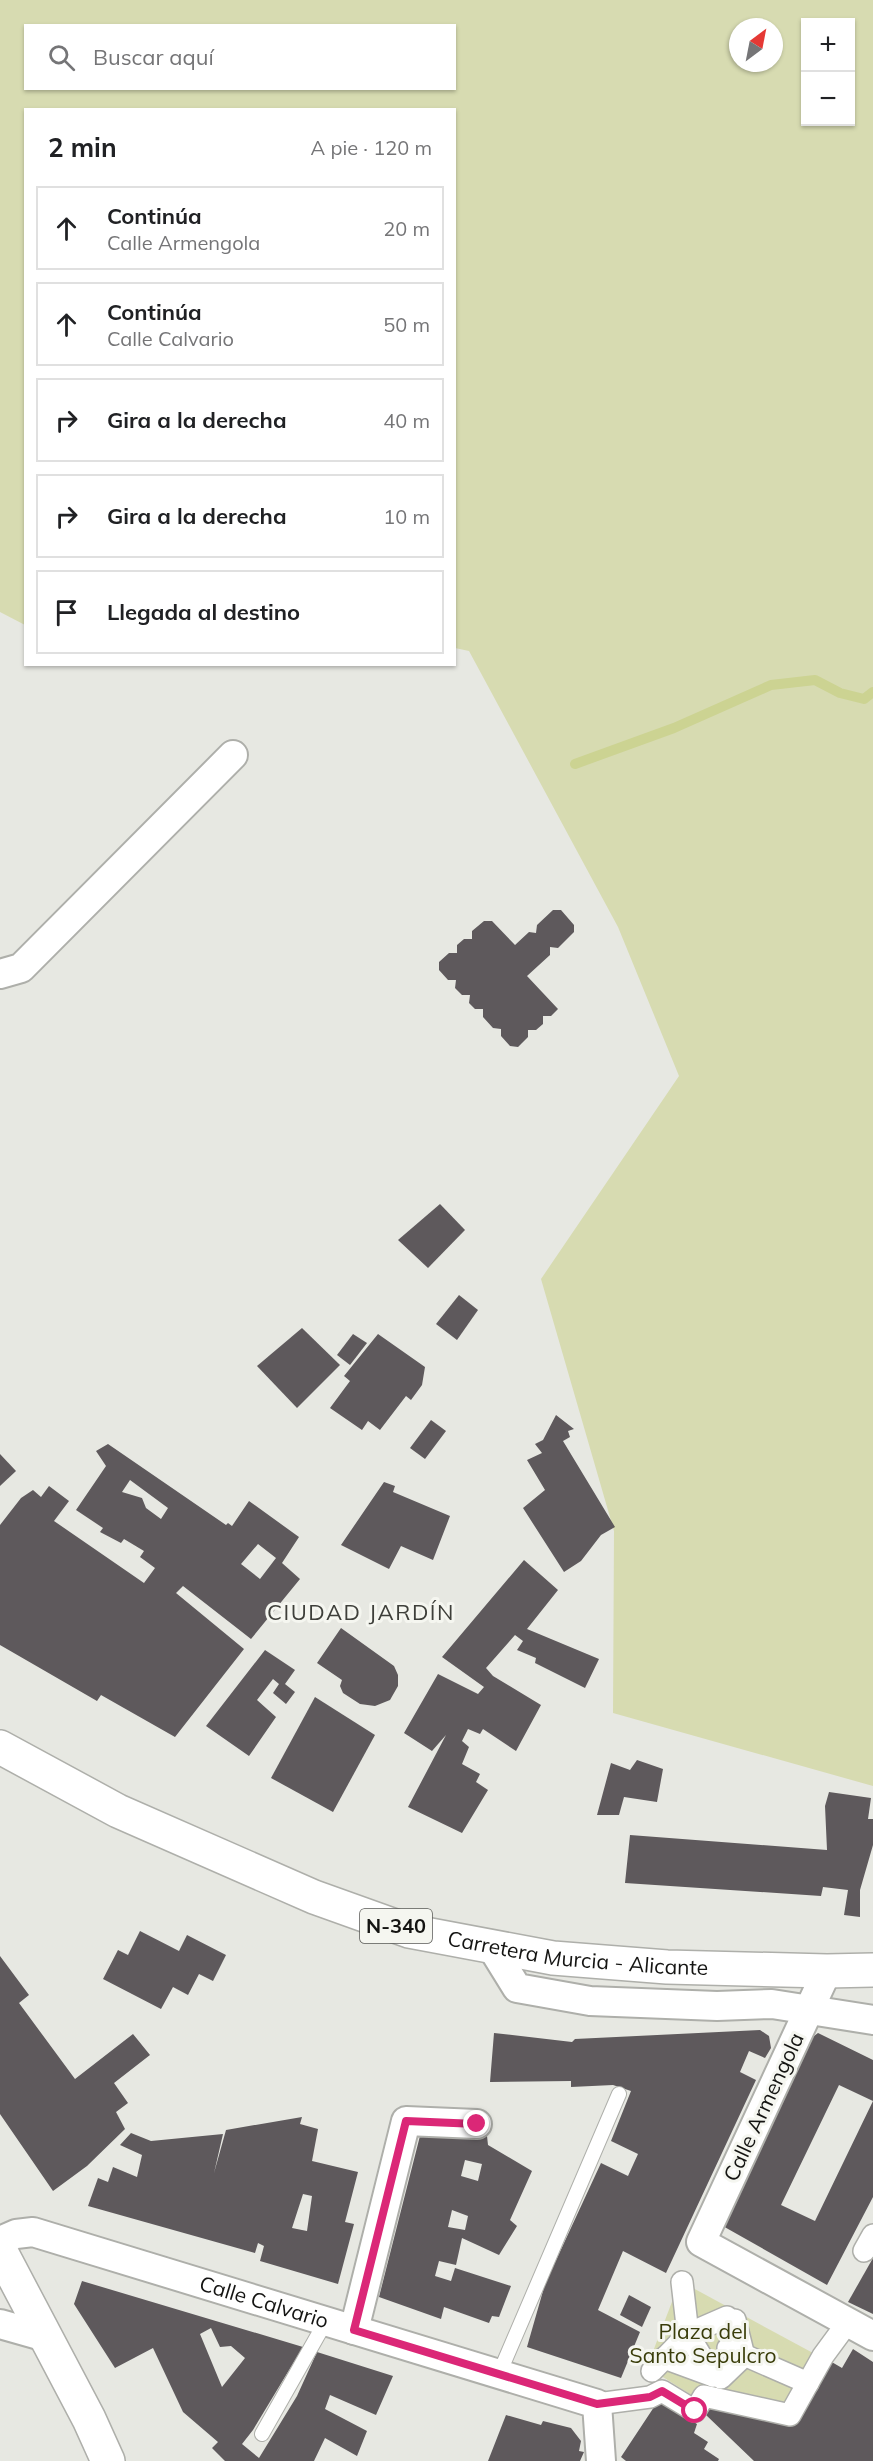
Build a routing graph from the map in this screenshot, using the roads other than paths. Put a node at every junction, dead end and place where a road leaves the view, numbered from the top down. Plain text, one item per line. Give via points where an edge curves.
1 (233, 755) dead end
2 (0, 974) edge
3 (0, 1747) edge
4 (491, 1946) junction
5 (873, 1970) edge
6 (827, 1971) junction
7 (809, 2008) junction
8 (873, 2020) edge
9 (619, 2094) dead end
10 (477, 2124) dead end
11 (0, 2241) edge
12 (0, 2250) edge
13 (682, 2282) dead end
14 (326, 2321) junction
15 (848, 2322) junction
16 (0, 2324) edge
17 (354, 2330) junction
18 (688, 2334) junction
19 (873, 2336) edge
20 (46, 2337) junction
21 (731, 2350) junction
22 (821, 2361) junction
23 (769, 2367) junction
24 (499, 2374) junction
25 (721, 2379) dead end
26 (808, 2383) junction
27 (597, 2404) junction
28 (262, 2434) dead end
29 (108, 2461) edge
30 (601, 2461) edge

1 - 2 street via 21,968
3 - 4 main road, Carretera Murcia - Alicante / N-340 via 118,1811 314,1897 408,1931
4 - 6 main road, Carretera Murcia - Alicante / N-340 via 553,1958 667,1967
4 - 7 street via 517,1988 549,1995 591,2001
5 - 6 main road, Carretera Murcia - Alicante / N-340
6 - 7 street, Calle Armengola
7 - 8 street
7 - 15 street, Calle Armengola via 700,2242
9 - 24 lane
10 - 17 street via 406,2121
11 - 14 street, Calle Calvario via 33,2232
12 - 20 main road
13 - 18 street
14 - 17 street, Calle Calvario
14 - 28 lane
15 - 19 street
15 - 22 street
16 - 20 street
17 - 24 street, Calle Calvario
18 - 18 street via 658,2364 713,2376
18 - 21 street
18 - 21 street via 731,2319
20 - 29 main road
21 - 23 street
21 - 25 street
22 - 23 street
22 - 26 street
23 - 26 street
24 - 27 street, Calle Calvario
26 - 27 street via 790,2415 704,2396 695,2411 662,2391 650,2397
27 - 30 street

